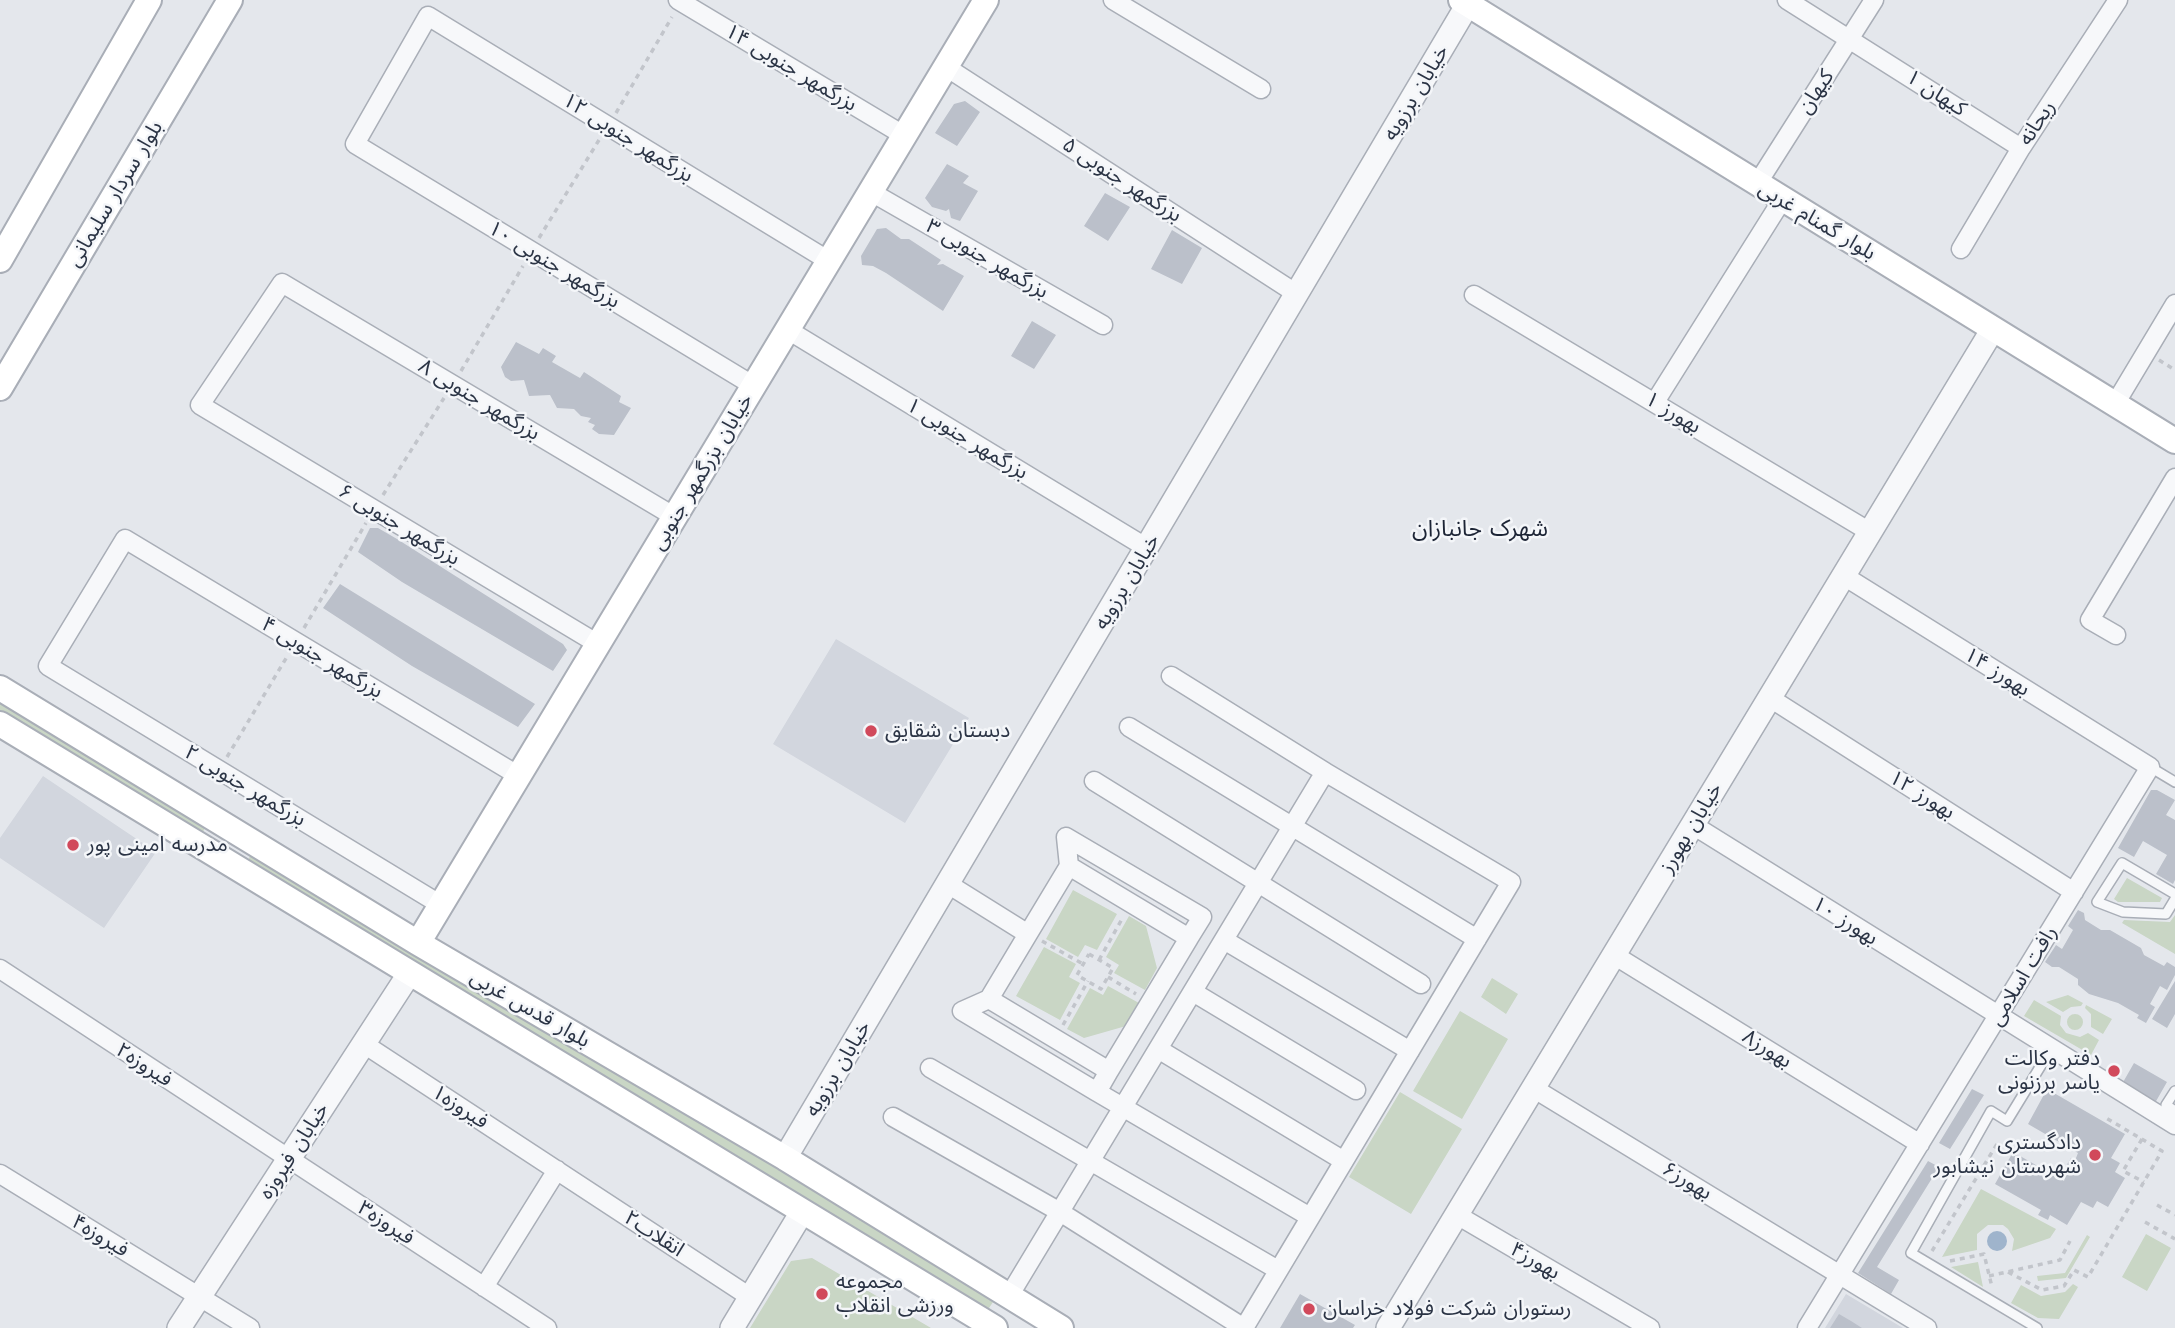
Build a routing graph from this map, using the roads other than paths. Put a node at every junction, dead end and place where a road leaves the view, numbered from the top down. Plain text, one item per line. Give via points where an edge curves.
1 (149, 0) edge
2 (230, 0) edge
3 (678, 0) edge
4 (1113, 0) edge
5 (1787, 0) edge
6 (1874, 0) edge
7 (2118, 0) edge
8 (982, 2) edge
9 (1465, 2) edge
10 (428, 16) joint
11 (1851, 39) junction
12 (946, 67) junction
13 (1261, 89) dead end
14 (905, 136) junction
15 (2021, 148) junction
16 (1757, 184) junction
17 (871, 192) junction
18 (1782, 200) junction
19 (1961, 249) dead end
20 (0, 260) edge
21 (829, 261) junction
22 (282, 283) joint
23 (1297, 293) junction
24 (1474, 295) dead end
25 (2175, 304) edge
26 (1103, 325) dead end
27 (1993, 329) junction
28 (788, 330) junction
29 (754, 386) junction
30 (0, 388) edge
31 (1655, 402) junction
32 (2115, 404) junction
33 (2175, 441) edge
34 (2175, 478) edge
35 (675, 516) junction
36 (1871, 531) junction
37 (125, 539) joint
38 (1147, 548) junction
39 (1843, 576) junction
40 (2116, 635) dead end
41 (598, 644) junction
42 (1171, 676) dead end
43 (0, 688) edge
44 (1770, 698) junction
45 (0, 724) edge
46 (1129, 727) dead end
47 (2150, 767) junction
48 (1325, 772) junction
49 (519, 776) junction
50 (1094, 781) dead end
51 (2175, 782) edge
52 (1693, 825) junction
53 (1292, 827) junction
54 (233, 830) junction
55 (217, 856) junction
56 (1069, 866) junction
57 (1259, 883) junction
58 (948, 884) junction
59 (2074, 892) junction
60 (2175, 894) edge
61 (2175, 899) edge
62 (441, 905) junction
63 (1028, 934) junction
64 (1189, 938) junction
65 (1477, 939) junction
66 (1224, 940) junction
67 (418, 943) junction
68 (1614, 955) junction
69 (0, 969) edge
70 (409, 974) junction
71 (1421, 984) dead end
72 (1193, 992) junction
73 (989, 999) junction
74 (1998, 1017) junction
75 (364, 1044) junction
76 (1158, 1049) junction
77 (2051, 1049) junction
78 (1410, 1051) junction
79 (930, 1068) dead end
80 (1109, 1070) junction
81 (1533, 1088) junction
82 (1356, 1090) dead end
83 (1097, 1091) junction
84 (2175, 1091) edge
85 (1123, 1107) junction
86 (2175, 1111) edge
87 (893, 1117) dead end
88 (2175, 1125) edge
89 (1920, 1144) junction
90 (785, 1158) junction
91 (288, 1160) junction
92 (1091, 1161) junction
93 (1344, 1161) junction
94 (557, 1170) junction
95 (0, 1174) edge
96 (802, 1212) junction
97 (1060, 1212) junction
98 (1457, 1214) junction
99 (1310, 1217) junction
100 (1278, 1270) junction
101 (1840, 1274) junction
102 (484, 1287) junction
103 (199, 1297) junction
104 (750, 1297) junction
105 (1016, 1300) junction
106 (179, 1328) edge
107 (250, 1328) edge
108 (547, 1328) edge
109 (732, 1328) edge
110 (995, 1328) edge
111 (1010, 1328) edge
112 (1060, 1328) edge
113 (1244, 1328) edge
114 (1388, 1328) edge
115 (1650, 1328) edge
116 (1807, 1328) edge
117 (1927, 1328) edge
118 (2037, 1328) edge

1 - 20 main road
2 - 30 main road, بلوار سردار سلیمانی
3 - 14 street, بزرگمهر جنوبی ۱۴
4 - 13 street
5 - 11 street, کیهان ۱
6 - 11 street, کیهان
7 - 15 street, ریحانه
8 - 12 main road, خیابان بزرگمهر جنوبی
9 - 16 main road, بلوار گمنام غربی
9 - 23 street, خیابان برزویه
10 - 21 street, بزرگمهر جنوبی ۱۲
10 - 29 street, بزرگمهر جنوبی ۱۰ via 355,144
11 - 15 street, کیهان ۱
11 - 16 street, کیهان
12 - 14 main road, خیابان بزرگمهر جنوبی
12 - 23 street, بزرگمهر جنوبی ۵
14 - 17 main road, خیابان بزرگمهر جنوبی
15 - 19 street, ریحانه
16 - 18 main road, بلوار گمنام غربی
17 - 21 main road, خیابان بزرگمهر جنوبی
17 - 26 street, بزرگمهر جنوبی ۳
18 - 27 main road, بلوار گمنام غربی
18 - 31 street
21 - 28 main road, خیابان بزرگمهر جنوبی
22 - 35 street, بزرگمهر جنوبی ۸
22 - 41 street, بزرگمهر جنوبی ۶ via 200,405
23 - 38 street, خیابان برزویه
24 - 31 street, بهورز ۱
25 - 32 street
27 - 32 main road, بلوار گمنام غربی
27 - 36 street, خیابان بهورز
28 - 29 main road, خیابان بزرگمهر جنوبی
28 - 38 street, بزرگمهر جنوبی ۱
29 - 35 main road, خیابان بزرگمهر جنوبی
31 - 36 street, بهورز ۱
32 - 33 main road, بلوار گمنام غربی
34 - 40 street via 2090,620
35 - 41 main road, خیابان بزرگمهر جنوبی
36 - 39 street, خیابان بهورز
37 - 49 street, بزرگمهر جنوبی ۴
37 - 62 street, بزرگمهر جنوبی ۲ via 48,666
38 - 58 street, خیابان برزویه
39 - 44 street, خیابان بهورز
39 - 47 street, بهورز ۱۴
41 - 49 main road, خیابان بزرگمهر جنوبی
42 - 48 street
43 - 54 main road, بلوار قدس غربی
44 - 52 street, خیابان بهورز
44 - 59 street, بهورز ۱۲
45 - 55 main road, بلوار قدس غربی
46 - 53 street
47 - 51 lane
47 - 59 street, رافت اسلامی
48 - 53 street
48 - 65 street via 1511,882
49 - 62 main road, خیابان بزرگمهر جنوبی
50 - 57 street
52 - 68 street, خیابان بهورز
52 - 74 street, بهورز ۱۰
53 - 57 street
53 - 65 street
54 - 55 main road
54 - 67 main road, بلوار قدس غربی
55 - 70 main road, بلوار قدس غربی
56 - 63 street
56 - 64 street
56 - 64 street via 1066,837 1202,917
57 - 66 street
57 - 71 street
58 - 63 street
58 - 90 street, خیابان برزویه
59 - 74 street, رافت اسلامی
60 - 61 lane via 2122,863 2097,902 2123,912 2166,914
62 - 67 main road, خیابان بزرگمهر جنوبی
63 - 73 street
64 - 80 street
65 - 78 street
66 - 72 street
66 - 78 street
67 - 90 main road, بلوار قدس غربی
68 - 81 street, خیابان بهورز
68 - 89 street, بهورز۸
69 - 91 street, فیروزه۲
70 - 75 street, خیابان فیروزه
70 - 96 main road, بلوار قدس غربی
72 - 76 street
72 - 82 street
73 - 80 street
73 - 83 street via 962,1011
74 - 77 street, بهورز ۱۰
74 - 89 street, رافت اسلامی
75 - 91 street, خیابان فیروزه
75 - 94 street, فیروزه۱
76 - 85 street
76 - 93 street
77 - 88 street, بهورز ۱۰
77 - 118 lane via 2007,1121 1991,1111 1911,1253
78 - 93 street
79 - 92 street
80 - 83 street
81 - 98 street, خیابان بهورز
81 - 101 street, بهورز۶
83 - 85 street
84 - 86 lane via 2166,1105
85 - 92 street
85 - 99 street
87 - 97 street
89 - 101 street, رافت اسلامی
90 - 105 main road, بلوار قدس غربی
91 - 102 street, فیروزه۳
91 - 103 street, خیابان فیروزه
92 - 97 street
92 - 100 street
93 - 99 street
94 - 102 street
94 - 104 street, انقلاب۲
95 - 103 street, فیروزه۴
96 - 104 street
96 - 110 main road, بلوار قدس غربی
97 - 105 street
97 - 113 street
98 - 114 street, خیابان بهورز
98 - 115 street, بهورز۴
99 - 100 street
100 - 113 street
101 - 116 street, رافت اسلامی
101 - 117 street, بهورز۶
102 - 108 street, فیروزه۳
103 - 106 street, خیابان فیروزه
103 - 107 street, فیروزه۴
104 - 109 street
105 - 111 main road
105 - 112 main road, بلوار قدس غربی

